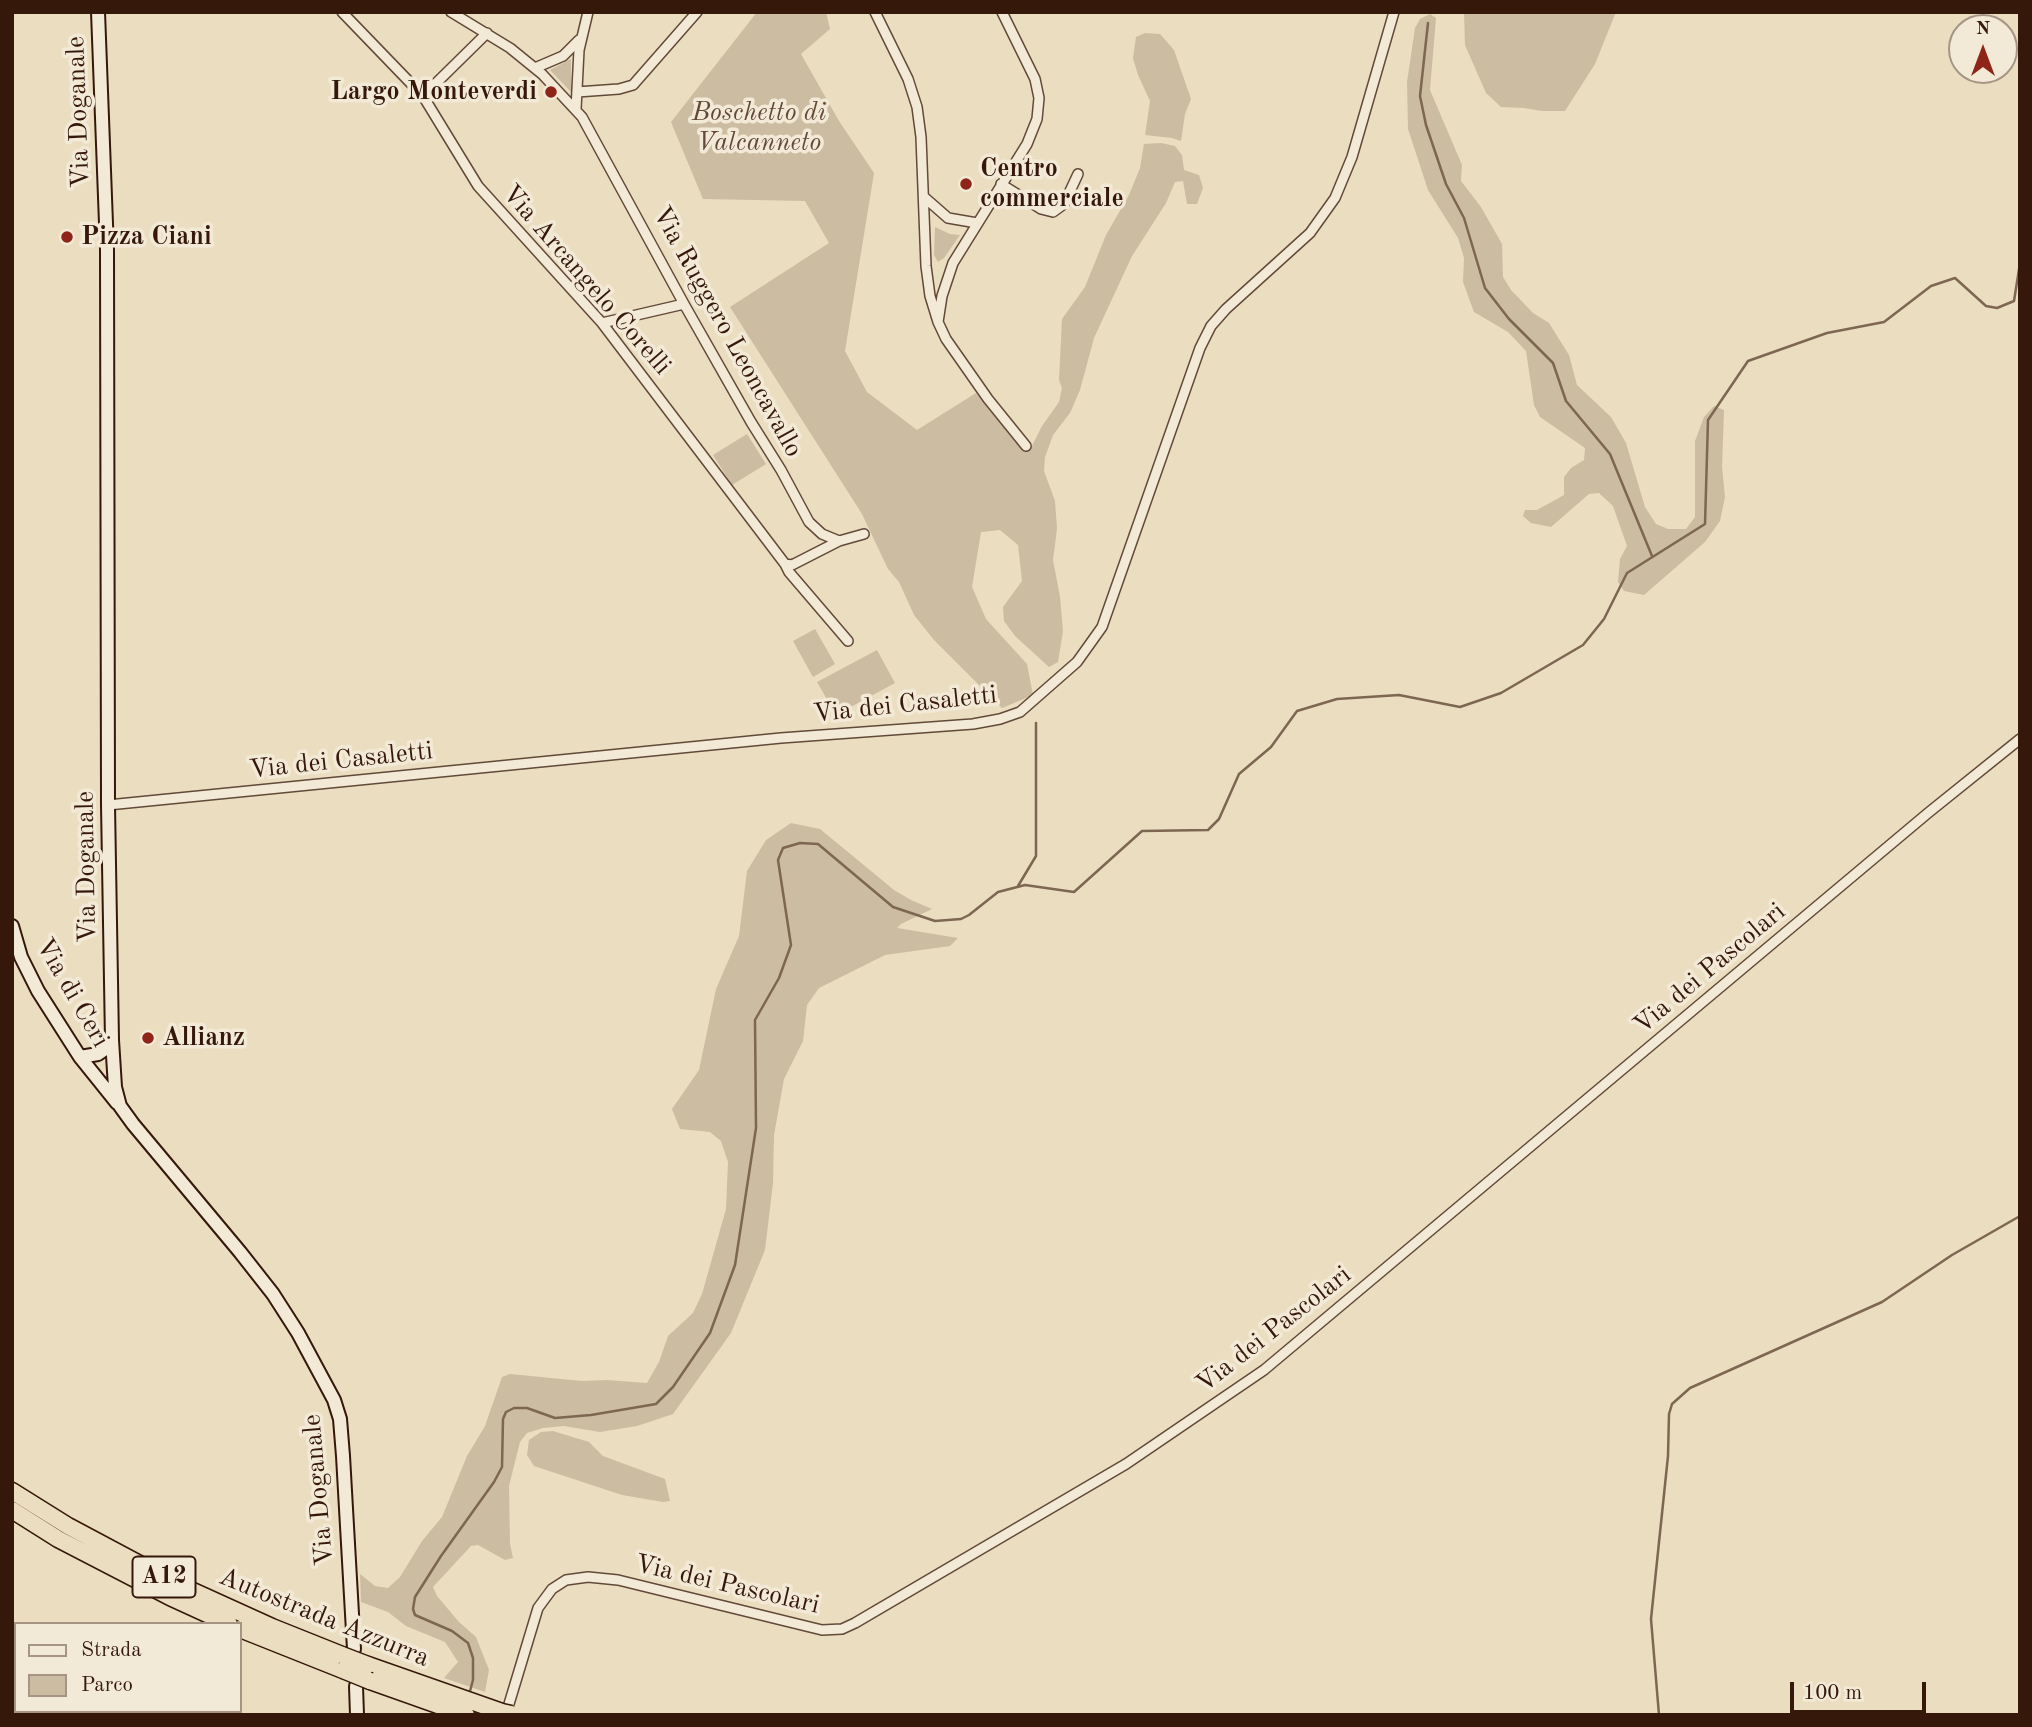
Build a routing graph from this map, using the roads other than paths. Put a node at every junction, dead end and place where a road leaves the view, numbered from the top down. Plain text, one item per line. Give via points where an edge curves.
1 (98, 12) edge
2 (342, 12) edge
3 (451, 12) edge
4 (588, 12) edge
5 (697, 12) edge
6 (875, 12) edge
7 (1002, 12) edge
8 (1394, 12) edge
9 (487, 33) junction
10 (581, 38) junction
11 (536, 68) junction
12 (577, 92) junction
13 (423, 96) junction
14 (576, 109) junction
15 (1078, 174) dead end
16 (1001, 184) junction
17 (924, 197) junction
18 (977, 223) junction
19 (684, 304) junction
20 (938, 322) junction
21 (602, 323) junction
22 (1026, 446) dead end
23 (864, 534) dead end
24 (839, 541) junction
25 (785, 564) junction
26 (848, 641) dead end
27 (2020, 739) edge
28 (108, 805) junction
29 (12, 926) edge
30 (112, 1040) junction
31 (80, 1057) junction
32 (97, 1080) junction
33 (114, 1081) junction
34 (120, 1106) junction
35 (12, 1492) edge
36 (12, 1510) edge
37 (225, 1622) edge
38 (242, 1630) edge
39 (346, 1658) junction
40 (364, 1677) junction
41 (437, 1697) junction
42 (506, 1711) edge
43 (357, 1715) edge
44 (466, 1715) edge

1 - 28 main road, Via Doganale via 107,250
2 - 13 street, Via Arcangelo Corelli
3 - 9 street, Via Ruggero Leoncavallo
4 - 10 street
5 - 12 street via 633,85
6 - 17 street via 915,98
7 - 16 street via 1033,74 1039,102 1032,134
8 - 28 street, Via dei Casaletti via 1355,149 1335,198 1302,241 1210,326 1102,627 1072,666 1020,712 974,724 780,738
9 - 11 street, Via Ruggero Leoncavallo
9 - 13 street
10 - 11 street via 563,55
10 - 12 street
11 - 14 street, Via Ruggero Leoncavallo
12 - 14 street
13 - 21 street, Via Arcangelo Corelli via 478,186
14 - 19 street, Via Ruggero Leoncavallo
15 - 16 street via 1064,204 1053,212
16 - 18 street
17 - 18 street via 948,218
17 - 20 street via 926,266
18 - 20 street via 948,274
19 - 21 street
19 - 24 street, Via Ruggero Leoncavallo via 806,518 817,531
20 - 22 street via 988,399
21 - 25 street, Via Arcangelo Corelli
23 - 24 street
24 - 25 street via 792,565
25 - 26 street, Via Arcangelo Corelli
27 - 42 street, Via dei Pascolari via 1280,1357 1126,1464 842,1629 822,1630 618,1580 565,1580 536,1612
28 - 30 main road, Via Doganale
29 - 31 main road, Via di Ceri via 25,964
30 - 31 main road via 103,1051
30 - 33 main road, Via Doganale
31 - 32 main road, Via di Ceri
31 - 33 main road
32 - 33 main road
32 - 34 main road, Via di Ceri
33 - 34 main road, Via Doganale
34 - 39 main road, Via Doganale via 273,1294 334,1400 343,1456
35 - 39 highway, Autostrada Azzurra / A12 via 175,1583
36 - 37 highway, Autostrada Azzurra / A12 via 58,1539
38 - 39 highway, Autostrada Azzurra / A12
39 - 40 highway, Autostrada Azzurra / A12, bridge
40 - 41 highway, Autostrada Azzurra / A12
40 - 43 main road
41 - 42 highway, Autostrada Azzurra / A12
41 - 44 highway, Autostrada Azzurra / A12

